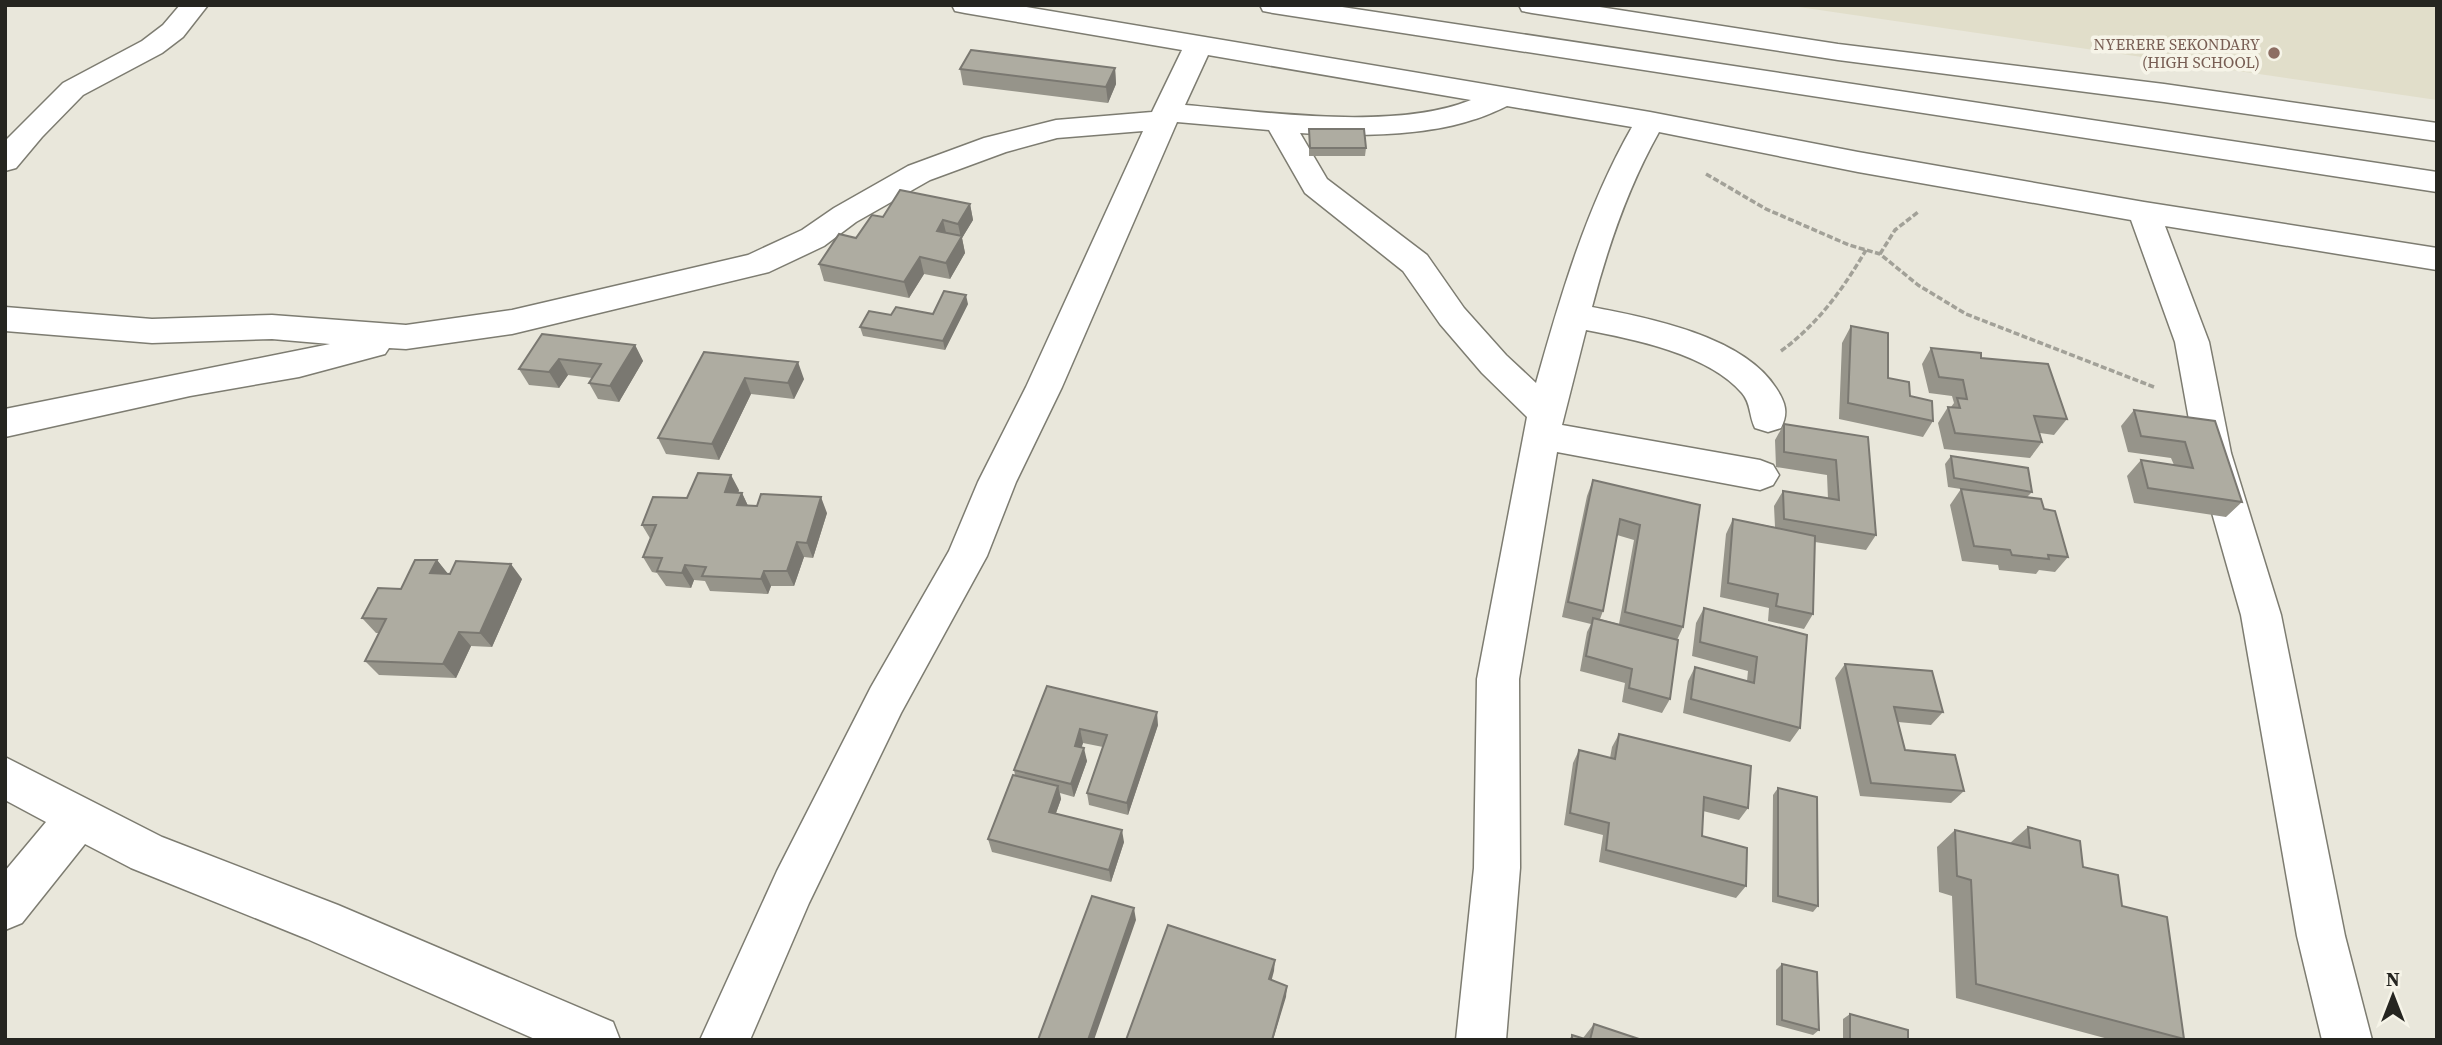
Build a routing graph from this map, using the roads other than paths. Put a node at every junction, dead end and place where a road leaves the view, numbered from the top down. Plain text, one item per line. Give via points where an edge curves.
1 (195, 5) edge
2 (965, 5) edge
3 (1273, 5) edge
4 (1532, 5) edge
5 (1304, 8) edge
6 (1198, 46) junction
7 (1503, 97) junction
8 (1165, 116) junction
9 (1281, 121) junction
10 (1645, 131) junction
11 (2437, 132) edge
12 (5, 161) edge
13 (2437, 182) edge
14 (2144, 212) junction
15 (2437, 259) edge
16 (1572, 315) junction
17 (5, 319) edge
18 (406, 337) junction
19 (1768, 418) dead end
20 (5, 423) edge
21 (1544, 424) junction
22 (1760, 475) dead end
23 (5, 777) edge
24 (79, 817) junction
25 (5, 907) edge
26 (595, 1040) edge
27 (725, 1040) edge
28 (1481, 1040) edge
29 (2347, 1040) edge

1 - 12 main road via 152,47 73,89
2 - 6 main road
3 - 5 main road
4 - 11 main road via 1838,52
5 - 13 main road
6 - 7 main road
6 - 8 main road
7 - 9 main road via 1462,114 1416,122 1329,126
7 - 10 main road
8 - 9 main road
8 - 18 main road via 1056,129 995,145 919,173 813,239 757,264 512,322
8 - 27 main road via 967,556 886,700 793,887
9 - 21 main road via 1316,186 1415,263 1451,316
10 - 14 main road via 1858,162
10 - 16 main road via 1606,211
14 - 15 main road
14 - 29 main road via 2192,342 2213,453 2261,615 2321,936
16 - 19 main road via 1642,329 1726,360 1766,401
16 - 21 main road
17 - 18 main road via 152,331 272,327
18 - 20 main road via 299,364
21 - 22 main road
21 - 28 main road via 1498,679 1497,868
23 - 24 main road
24 - 25 main road
24 - 26 main road via 147,853 321,921

